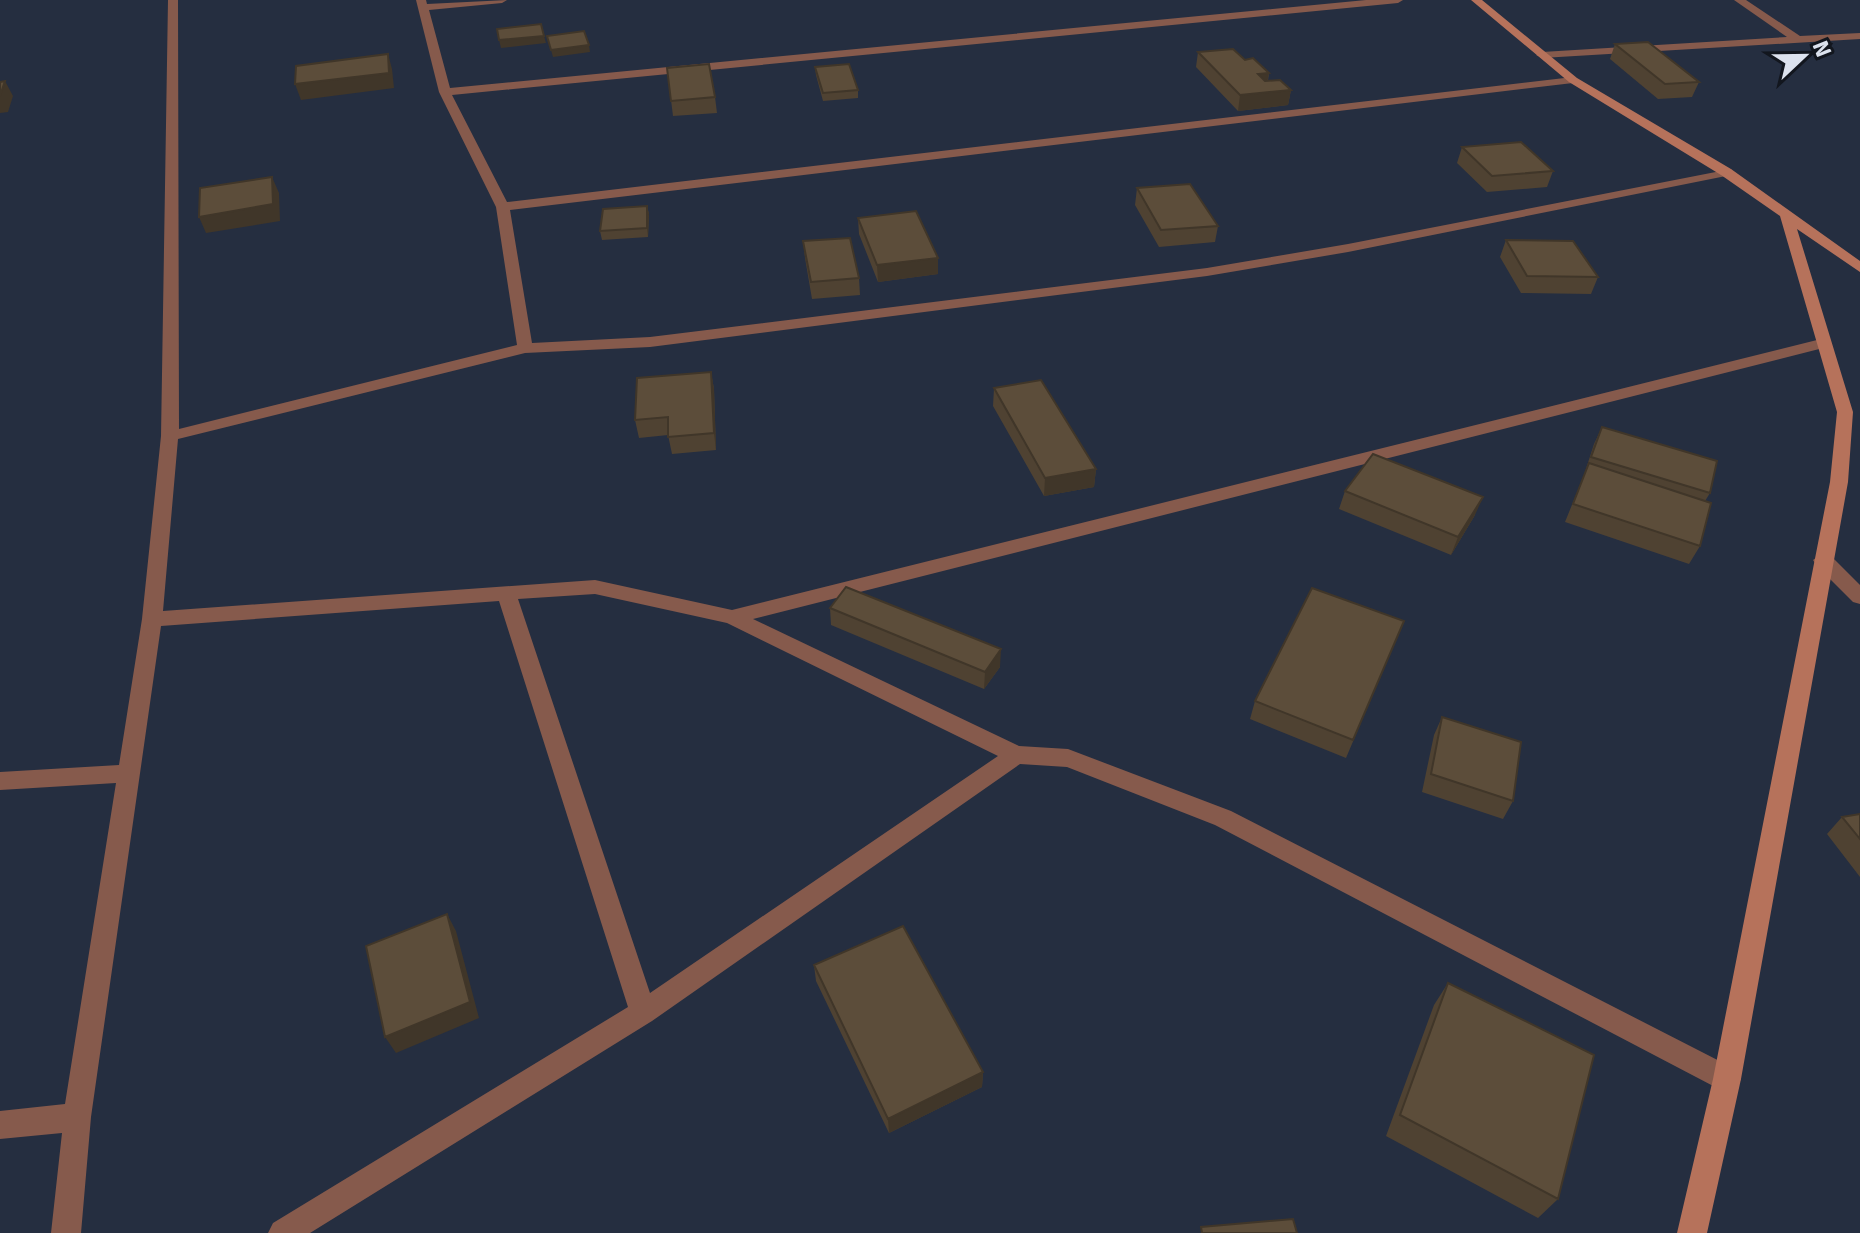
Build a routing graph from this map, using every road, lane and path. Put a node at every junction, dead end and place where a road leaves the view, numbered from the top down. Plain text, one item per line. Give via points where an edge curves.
1 (173, 0) edge
2 (502, 0) edge
3 (1398, 0) edge
4 (1476, 0) edge
5 (1739, 0) edge
6 (422, 3) edge
7 (1860, 36) edge
8 (1800, 41) junction
9 (1542, 55) junction
10 (1573, 80) junction
11 (445, 92) junction
12 (1726, 172) junction
13 (503, 207) junction
14 (1786, 214) junction
15 (1860, 268) edge
16 (1825, 343) junction
17 (525, 348) junction
18 (170, 436) junction
19 (1823, 560) junction
20 (506, 592) junction
21 (1860, 597) edge
22 (732, 617) junction
23 (152, 619) junction
24 (1016, 755) junction
25 (128, 773) junction
26 (0, 781) edge
27 (643, 1012) junction
28 (1727, 1079) junction
29 (77, 1117) junction
30 (0, 1125) edge
31 (66, 1233) edge
32 (283, 1233) edge
33 (1692, 1233) edge

1 - 18 street
2 - 6 street
3 - 11 street
4 - 9 street
5 - 8 street
6 - 11 street
7 - 8 street
8 - 9 street
9 - 10 street
10 - 12 street
10 - 13 street
11 - 13 street
12 - 14 street
12 - 17 street via 1207,272 650,342
13 - 17 street
14 - 15 street
14 - 16 street
16 - 19 street via 1845,412 1839,482
16 - 22 street
17 - 18 street
18 - 23 street
19 - 21 street
19 - 28 street
20 - 22 street via 595,587
20 - 23 street
20 - 27 street
22 - 24 street
23 - 25 street
24 - 27 street
24 - 28 street via 1068,758 1223,818
25 - 26 street
25 - 29 street
27 - 32 street
28 - 33 street
29 - 30 street
29 - 31 street

